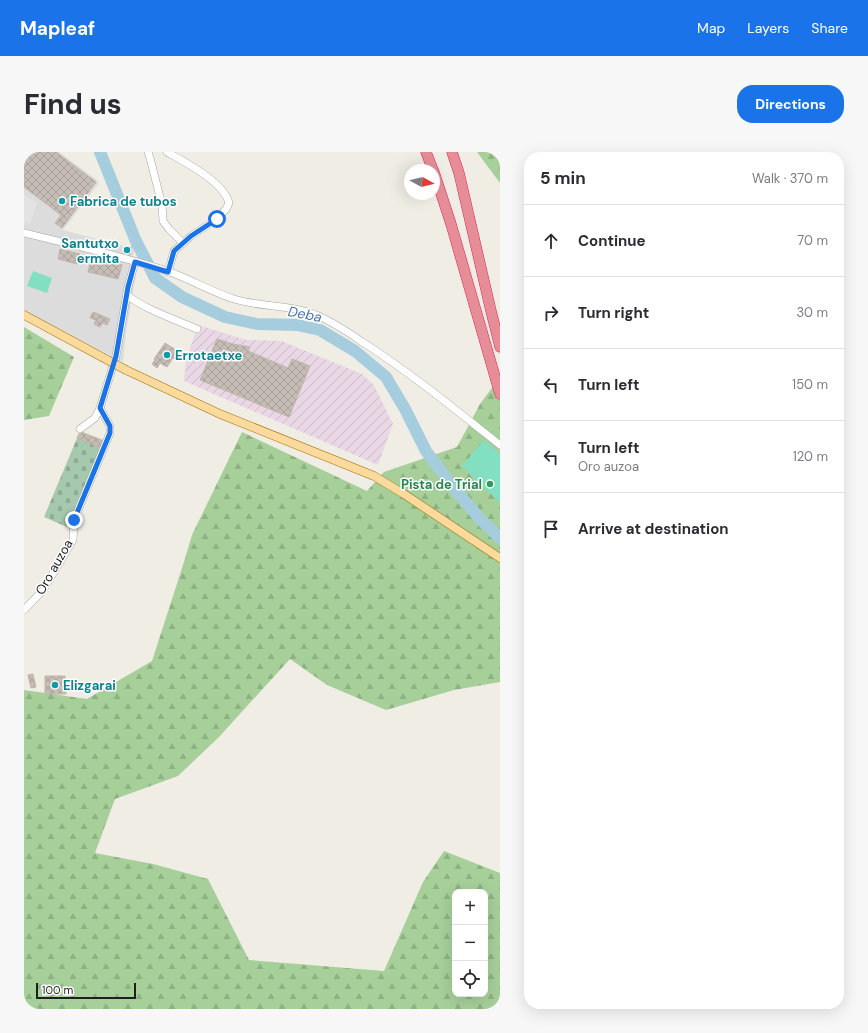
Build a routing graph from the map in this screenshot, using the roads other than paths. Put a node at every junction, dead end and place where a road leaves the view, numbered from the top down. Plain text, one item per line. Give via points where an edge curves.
1 (148, 152) edge
2 (167, 152) edge
3 (426, 152) edge
4 (452, 152) edge
5 (431, 164) edge
6 (440, 190) edge
7 (24, 232) edge
8 (183, 243) junction
9 (138, 262) junction
10 (165, 271) junction
11 (127, 295) junction
12 (24, 315) edge
13 (197, 329) dead end
14 (500, 347) edge
15 (500, 394) edge
16 (100, 408) junction
17 (80, 429) dead end
18 (500, 445) edge
19 (500, 558) edge
20 (24, 610) edge

1 - 8 street via 162,205 163,221
2 - 8 street via 221,187 230,202 217,219
3 - 5 highway
4 - 14 highway
6 - 15 highway
7 - 9 street
8 - 10 street via 174,251
9 - 10 street
9 - 11 street
10 - 18 street via 235,299 322,317 407,372
11 - 13 street via 140,304
11 - 16 street via 116,356
12 - 19 main road, bridge via 126,370 220,414 374,476
16 - 17 street via 95,418
16 - 20 street, Oro auzoa via 110,426 110,433 74,520 73,539 42,590

